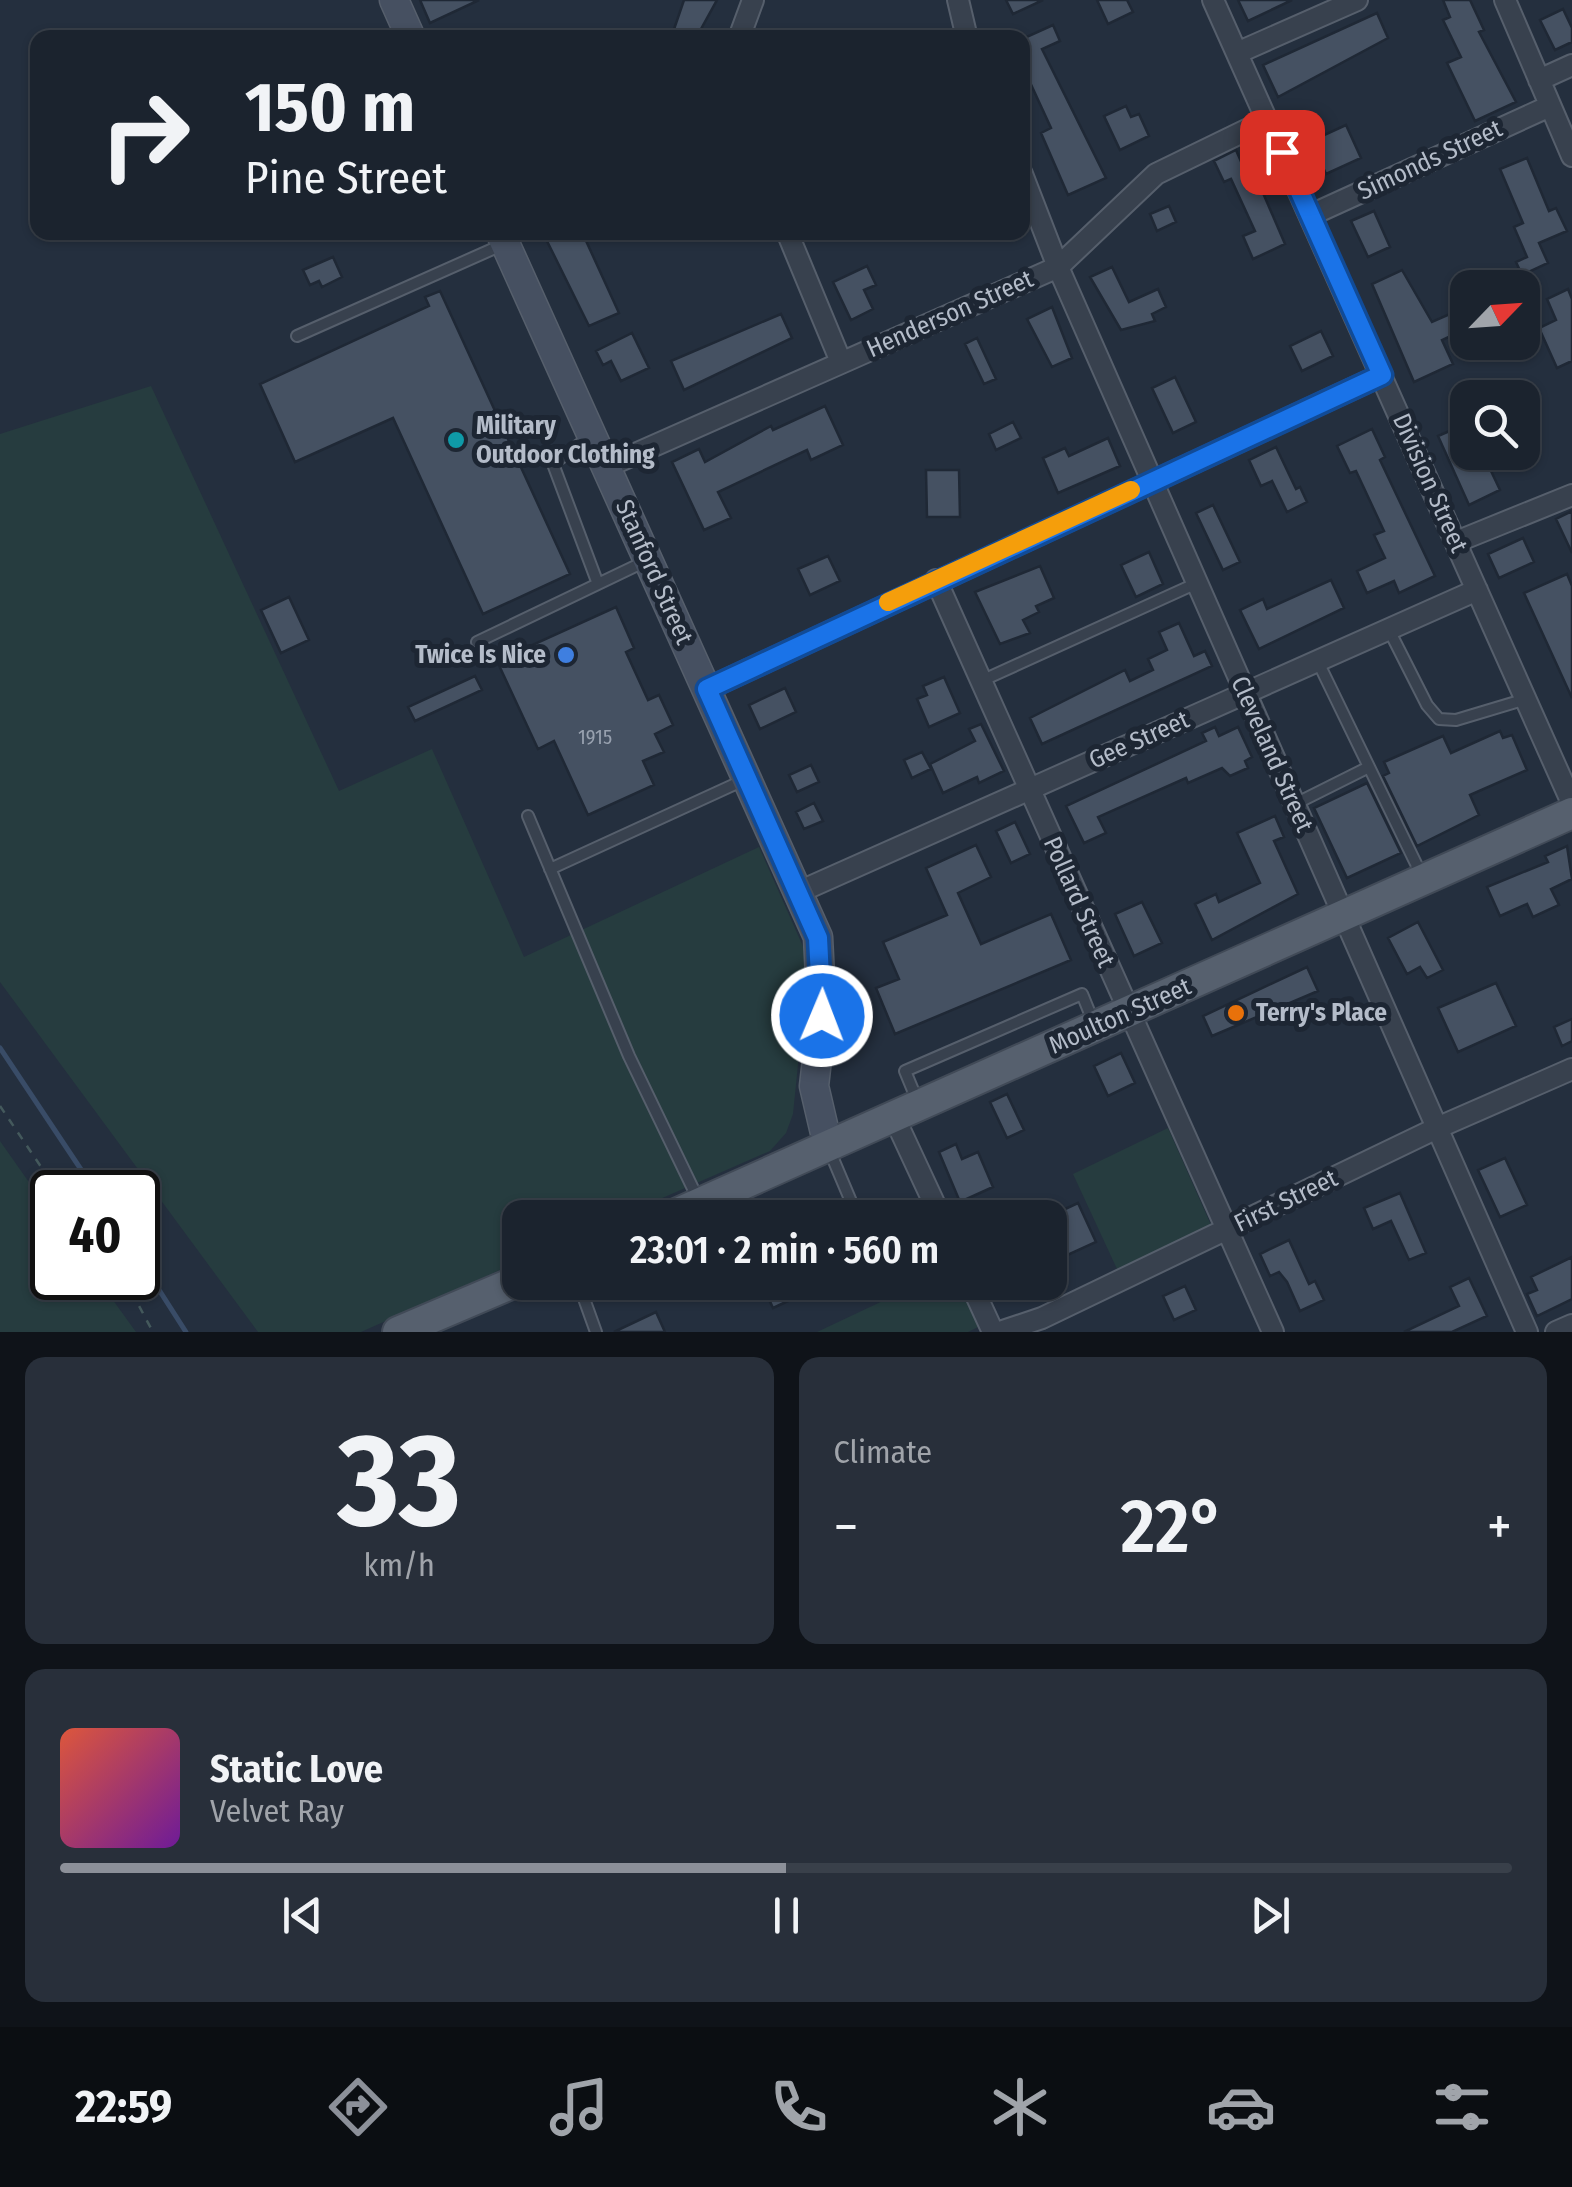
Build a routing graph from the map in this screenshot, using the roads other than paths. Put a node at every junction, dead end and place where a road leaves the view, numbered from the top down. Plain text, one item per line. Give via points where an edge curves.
1 (394, 0) edge
2 (753, 0) edge
3 (958, 0) edge
4 (1213, 0) edge
5 (1357, 0) edge
6 (1506, 0) edge
7 (408, 30) edge
8 (742, 30) edge
9 (966, 30) edge
10 (1237, 53) junction
11 (1572, 64) edge
12 (1539, 80) junction
13 (1550, 106) junction
14 (1267, 120) junction
15 (1572, 156) edge
16 (1030, 194) edge
17 (1310, 216) junction
18 (498, 240) edge
19 (503, 240) edge
20 (790, 240) edge
21 (1058, 266) junction
22 (297, 336) dead end
23 (841, 362) junction
24 (1382, 375) junction
25 (592, 435) junction
26 (606, 468) junction
27 (1152, 480) junction
28 (1572, 494) edge
29 (1456, 542) junction
30 (648, 560) junction
31 (936, 580) junction
32 (1197, 583) junction
33 (598, 584) junction
34 (1477, 590) junction
35 (1388, 630) junction
36 (477, 642) dead end
37 (1318, 661) junction
38 (980, 681) junction
39 (707, 689) junction
40 (1244, 693) junction
41 (1526, 699) junction
42 (1370, 767) junction
43 (1565, 771) edge
44 (748, 778) junction
45 (1029, 790) junction
46 (1572, 803) edge
47 (1294, 804) junction
48 (1572, 814) edge
49 (528, 816) dead end
50 (550, 869) junction
51 (1424, 880) junction
52 (800, 891) junction
53 (1345, 915) junction
54 (1128, 1012) junction
55 (1572, 1069) edge
56 (907, 1111) junction
57 (1436, 1128) junction
58 (828, 1146) junction
59 (699, 1200) edge
60 (707, 1200) edge
61 (850, 1200) edge
62 (934, 1200) edge
63 (1227, 1230) junction
64 (502, 1288) edge
65 (584, 1300) edge
66 (979, 1300) edge
67 (1572, 1324) edge
68 (398, 1332) edge
69 (596, 1332) edge
70 (996, 1332) edge
71 (1273, 1332) edge
72 (1527, 1332) edge
73 (1556, 1332) edge

1 - 7 street
2 - 8 street
3 - 9 street
4 - 10 street, Division Street
5 - 10 street
6 - 12 street
10 - 14 street, Division Street
11 - 12 street
12 - 13 street
13 - 15 street
13 - 17 street, Simonds Street
14 - 17 street, Division Street
14 - 21 street, Henderson Street via 1156,174
16 - 21 street, Cleveland Street
17 - 24 street, Division Street
18 - 22 lane
19 - 25 street, Stanford Street
20 - 23 street
21 - 23 street, Henderson Street
21 - 27 street, Cleveland Street
23 - 26 street, Henderson Street
24 - 27 street
24 - 29 street, Division Street
25 - 26 street, Stanford Street
25 - 33 lane via 553,464
26 - 30 street, Stanford Street
27 - 31 street
27 - 32 street, Cleveland Street
28 - 29 street
29 - 34 street, Division Street
30 - 33 lane
30 - 39 street, Stanford Street
31 - 38 street, Pollard Street
31 - 39 street
32 - 38 lane
32 - 40 street, Cleveland Street
33 - 36 lane
34 - 35 street, Gee Street
34 - 41 street, Division Street
35 - 37 street, Gee Street
35 - 41 lane via 1440,719
37 - 40 street, Gee Street
37 - 42 lane
38 - 45 street, Pollard Street
39 - 44 street, Stanford Street
40 - 45 street, Gee Street
40 - 47 street, Cleveland Street
41 - 43 street, Division Street
42 - 47 lane
42 - 51 lane
43 - 46 street, Division Street
44 - 50 lane
44 - 52 street, Stanford Street
45 - 52 street, Gee Street
45 - 54 street, Pollard Street
47 - 53 street, Cleveland Street
48 - 51 main road, Moulton Street
49 - 50 lane
50 - 59 lane via 628,1056
51 - 53 main road, Moulton Street
52 - 58 street, Stanford Street via 822,968 814,1086
53 - 54 main road, Moulton Street
53 - 57 street, Cleveland Street
54 - 56 main road, Moulton Street
54 - 63 street, Pollard Street
55 - 57 street, First Street
56 - 58 main road, Moulton Street
56 - 62 street
57 - 63 street, First Street
57 - 72 street, Cleveland Street
58 - 60 main road, Moulton Street
58 - 61 lane
63 - 70 street, First Street via 1042,1318
63 - 71 street, Pollard Street
64 - 68 main road
65 - 69 lane
66 - 70 street
67 - 73 street

